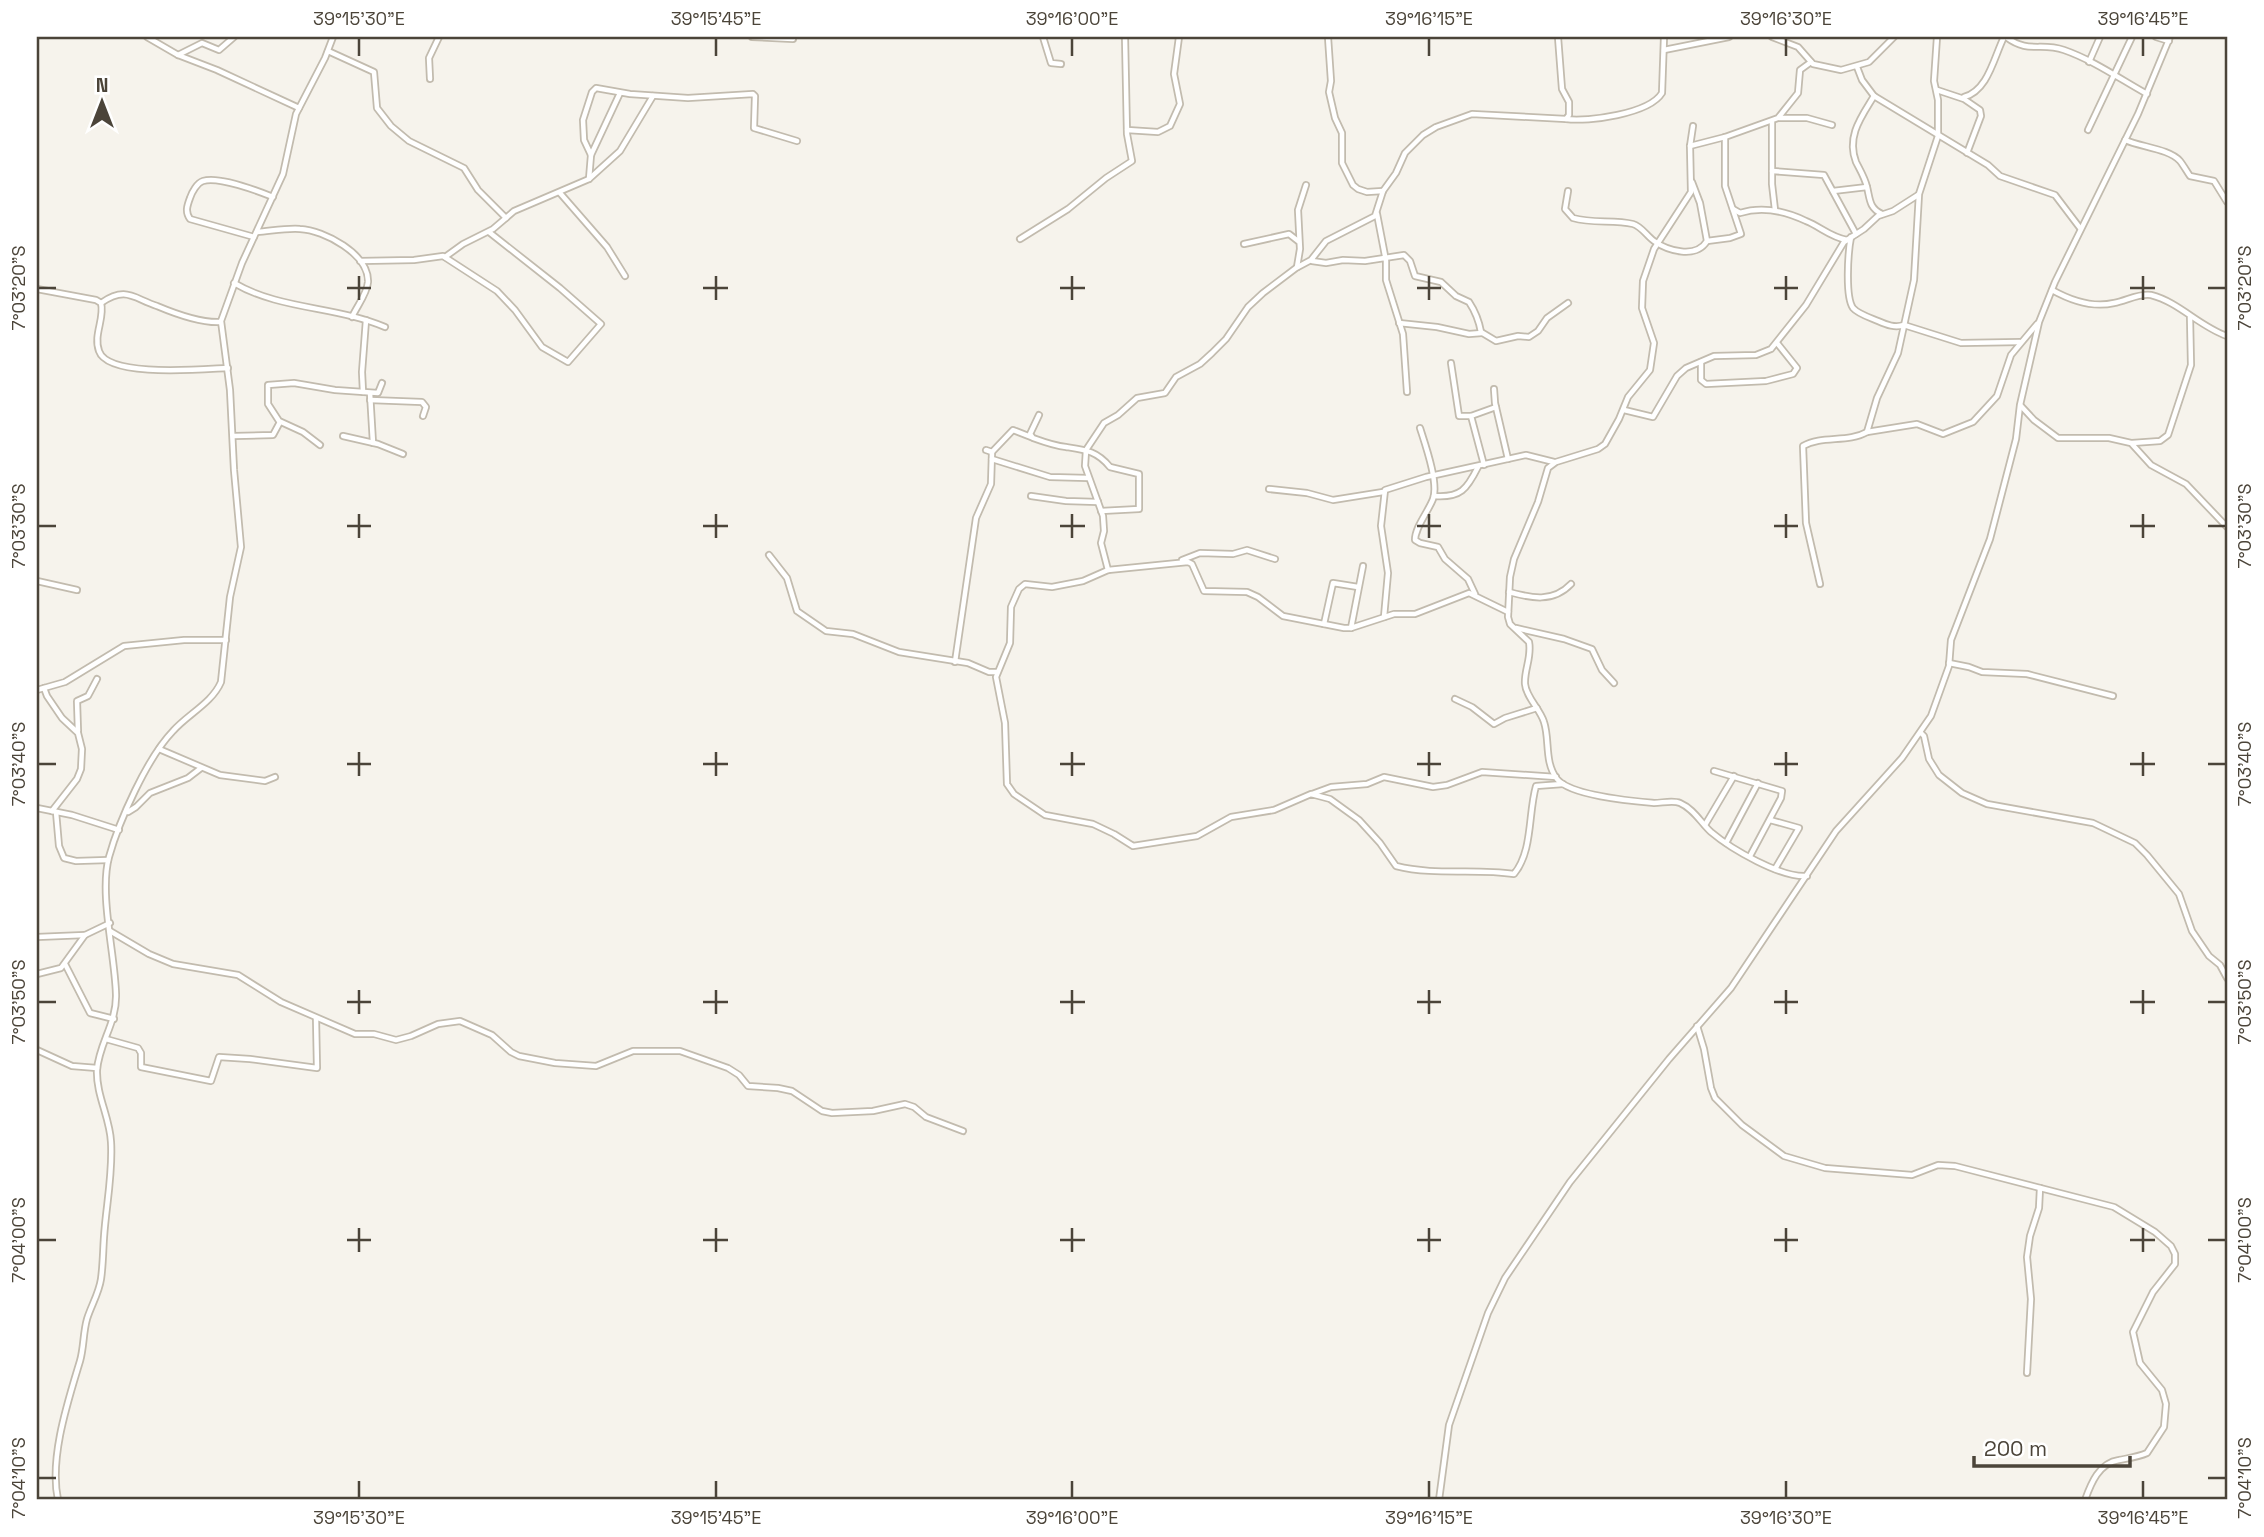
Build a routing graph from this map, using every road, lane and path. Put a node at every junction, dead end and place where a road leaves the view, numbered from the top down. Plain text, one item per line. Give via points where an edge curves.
1 (147, 37) edge
2 (234, 37) edge
3 (333, 37) edge
4 (439, 37) edge
5 (751, 37) edge
6 (1043, 37) edge
7 (1125, 37) edge
8 (1179, 37) edge
9 (1328, 37) edge
10 (1558, 37) edge
11 (1664, 37) edge
12 (1729, 37) edge
13 (1772, 37) edge
14 (1894, 37) edge
15 (1937, 37) edge
16 (2005, 37) edge
17 (2100, 37) edge
18 (2132, 37) edge
19 (2157, 37) edge
20 (793, 38) dead end
21 (2170, 39) edge
22 (1664, 50) junction
23 (328, 51) junction
24 (177, 55) junction
25 (1811, 62) junction
26 (2089, 62) junction
27 (1061, 64) dead end
28 (1857, 67) junction
29 (2115, 76) junction
30 (430, 79) dead end
31 (1936, 90) junction
32 (620, 93) junction
33 (2147, 94) junction
34 (653, 95) junction
35 (1874, 96) junction
36 (1962, 97) junction
37 (299, 108) junction
38 (1778, 118) junction
39 (1566, 119) junction
40 (1772, 121) junction
41 (1832, 125) dead end
42 (1693, 126) dead end
43 (1127, 130) junction
44 (2088, 130) dead end
45 (1938, 136) junction
46 (1725, 137) junction
47 (2126, 140) junction
48 (797, 141) dead end
49 (1689, 146) junction
50 (1967, 153) junction
51 (591, 155) junction
52 (1772, 171) junction
53 (589, 179) junction
54 (1692, 181) junction
55 (1306, 185) dead end
56 (1867, 187) junction
57 (1383, 191) junction
58 (1568, 191) dead end
59 (1833, 191) junction
60 (560, 193) junction
61 (1919, 194) junction
62 (273, 197) junction
63 (2227, 202) edge
64 (1732, 208) junction
65 (1775, 210) junction
66 (1377, 214) junction
67 (1882, 214) junction
68 (506, 218) junction
69 (2081, 229) junction
70 (489, 232) junction
71 (255, 235) junction
72 (1851, 236) junction
73 (1020, 239) dead end
74 (1299, 241) junction
75 (1707, 242) junction
76 (1244, 244) dead end
77 (1658, 244) junction
78 (445, 257) junction
79 (1386, 259) junction
80 (1311, 260) junction
81 (360, 261) junction
82 (1297, 268) junction
83 (625, 276) dead end
84 (234, 283) junction
85 (37, 289) edge
86 (2052, 290) junction
87 (101, 303) junction
88 (1568, 303) dead end
89 (352, 317) junction
90 (2190, 317) junction
91 (366, 320) junction
92 (220, 322) junction
93 (2039, 322) junction
94 (1399, 323) junction
95 (1904, 325) junction
96 (385, 327) dead end
97 (1483, 333) junction
98 (2227, 336) edge
99 (2020, 342) junction
100 (1777, 343) junction
101 (1701, 361) junction
102 (1451, 363) dead end
103 (228, 368) junction
104 (382, 383) dead end
105 (1494, 389) dead end
106 (366, 392) junction
107 (1407, 392) dead end
108 (370, 400) junction
109 (2020, 405) junction
110 (1496, 407) junction
111 (1624, 410) junction
112 (1039, 415) dead end
113 (423, 416) dead end
114 (1471, 416) junction
115 (280, 422) junction
116 (1420, 428) dead end
117 (1867, 432) junction
118 (234, 436) junction
119 (343, 436) dead end
120 (1032, 437) junction
121 (373, 443) junction
122 (2131, 443) junction
123 (320, 445) dead end
124 (1086, 450) junction
125 (403, 454) dead end
126 (992, 459) junction
127 (1508, 459) junction
128 (1556, 462) junction
129 (1481, 465) junction
130 (1432, 476) junction
131 (1088, 478) junction
132 (1269, 489) dead end
133 (1383, 492) junction
134 (1031, 496) dead end
135 (1434, 496) junction
136 (1098, 502) junction
137 (1101, 511) junction
138 (2227, 527) edge
139 (769, 555) dead end
140 (1275, 559) dead end
141 (1178, 562) junction
142 (1363, 566) dead end
143 (1108, 570) junction
144 (37, 581) edge
145 (1570, 584) dead end
146 (1820, 584) dead end
147 (1358, 587) junction
148 (77, 590) dead end
149 (1509, 592) junction
150 (1475, 595) junction
151 (1508, 612) junction
152 (1384, 617) junction
153 (1324, 624) junction
154 (1351, 628) junction
155 (1515, 628) junction
156 (226, 640) junction
157 (955, 662) junction
158 (1949, 663) junction
159 (997, 672) junction
160 (97, 679) dead end
161 (1614, 682) dead end
162 (44, 688) junction
163 (37, 690) edge
164 (2113, 696) dead end
165 (1455, 699) dead end
166 (1537, 708) junction
167 (78, 733) junction
168 (1921, 733) junction
169 (159, 749) junction
170 (201, 768) junction
171 (1714, 771) dead end
172 (1734, 776) junction
173 (275, 777) dead end
174 (1556, 777) junction
175 (1758, 783) junction
176 (1563, 784) junction
177 (1311, 794) junction
178 (37, 808) edge
179 (54, 811) junction
180 (127, 812) junction
181 (1770, 820) junction
182 (1705, 825) junction
183 (119, 830) junction
184 (1726, 843) junction
185 (1750, 856) junction
186 (108, 860) junction
187 (1776, 869) junction
188 (1808, 876) junction
189 (110, 923) junction
190 (110, 931) junction
191 (85, 935) junction
192 (37, 937) edge
193 (65, 964) junction
194 (37, 974) edge
195 (2227, 978) edge
196 (316, 1018) junction
197 (114, 1019) junction
198 (1697, 1027) junction
199 (106, 1038) junction
200 (37, 1051) edge
201 (97, 1068) junction
202 (963, 1130) dead end
203 (2040, 1188) junction
204 (2027, 1373) dead end
205 (58, 1500) edge
206 (1439, 1500) edge
207 (2085, 1500) edge

1 - 24 street
2 - 24 street via 219,51 202,43
3 - 23 street
4 - 30 street via 429,59
5 - 20 street
6 - 27 street via 1051,63
7 - 43 street
8 - 43 street via 1174,74 1180,104 1170,126 1158,132
9 - 57 street via 1329,92 1342,133 1342,163 1358,189
10 - 39 street via 1562,89 1569,102
11 - 22 street
12 - 22 street
13 - 25 street via 1798,47
14 - 28 street via 1874,58
15 - 31 street
16 - 26 street via 2024,47 2054,47
16 - 36 street via 1979,90
17 - 26 street
18 - 29 street
19 - 21 street
21 - 33 street
22 - 39 street via 1658,99 1602,118
23 - 37 street
23 - 68 street via 374,72 376,108 391,126 409,141 466,169 478,190
24 - 37 street
25 - 28 street via 1841,70
25 - 38 street via 1800,70 1798,93
26 - 29 street
28 - 35 street
29 - 33 street
29 - 44 street
31 - 36 street
31 - 45 street
32 - 34 street
32 - 51 street
32 - 51 street via 599,88 592,92 583,120
33 - 47 street
34 - 48 street via 753,94 754,128
34 - 53 street via 620,151
35 - 45 street
35 - 56 street via 1856,125 1854,138 1856,160
36 - 50 street via 1981,113
37 - 62 street
38 - 40 street
38 - 41 street via 1807,117
39 - 57 street via 1481,114 1449,121 1409,148
40 - 46 street
40 - 52 street
42 - 49 street
43 - 73 street via 1132,161
45 - 50 street
45 - 61 street
46 - 49 street
46 - 64 street via 1725,185
47 - 63 street via 2171,154 2190,176 2214,181
47 - 69 street
49 - 54 street
50 - 69 street via 2000,176 2055,195
51 - 53 street
52 - 59 street via 1819,173
52 - 65 street
53 - 60 street
54 - 75 street
54 - 77 street
55 - 74 street via 1298,210
56 - 59 street
56 - 67 street via 1871,206
57 - 66 street
58 - 77 street via 1565,209 1572,217 1635,224
59 - 72 street
60 - 68 street
60 - 83 street via 607,247
61 - 67 street
61 - 95 street via 1916,266
62 - 71 street
62 - 71 street via 206,180 193,192 187,210 190,219
64 - 65 street via 1740,213
64 - 75 street via 1741,234
65 - 72 street via 1808,221 1834,237
66 - 79 street
66 - 80 street via 1323,243
67 - 72 street
68 - 70 street
69 - 86 street
70 - 78 street
70 - 78 street via 601,324 568,362 538,343 497,290
71 - 81 street via 312,231 334,239
71 - 84 street
72 - 95 street via 1847,267 1853,308 1889,325
72 - 100 street
74 - 76 street via 1287,234
74 - 82 street
75 - 77 street via 1692,252
77 - 111 street via 1646,268 1641,301 1654,340 1654,356 1650,371 1628,397
78 - 81 street
79 - 80 street
79 - 94 street via 1386,280
79 - 97 street via 1405,256 1415,276 1441,282 1466,299
80 - 82 street
81 - 89 street via 368,285
82 - 124 street via 1252,303 1226,339 1205,359 1176,376 1164,393 1140,396 1106,421
84 - 89 street via 265,298
84 - 92 street
85 - 87 street
86 - 90 street via 2090,303 2152,296
86 - 93 street
87 - 92 street via 117,295 132,295 202,321
87 - 103 street via 98,349 111,364
88 - 97 street via 1529,337 1497,341
89 - 91 street
90 - 98 street
90 - 122 street via 2190,372 2168,435 2160,441
91 - 96 street
91 - 106 street via 362,372
92 - 103 street
93 - 99 street
93 - 109 street
94 - 97 street
94 - 107 street
95 - 99 street via 1965,344
95 - 117 street
99 - 117 street via 1999,393 1973,422 1942,434 1918,424
100 - 101 street via 1762,354
100 - 101 street via 1796,364 1791,375 1706,384 1701,380
101 - 111 street via 1679,373 1655,416
102 - 114 street via 1458,414
103 - 118 street
104 - 106 street via 379,392
105 - 110 street
106 - 108 street
106 - 115 street via 270,384 268,404
108 - 113 street via 422,402 426,407
108 - 121 street
109 - 122 street via 2058,438
109 - 158 street via 2016,439 1990,539 1951,640
110 - 114 street
110 - 127 street
111 - 128 street via 1601,447
112 - 120 street
114 - 129 street
115 - 118 street via 273,435
115 - 123 street
116 - 130 street
117 - 146 street via 1803,446 1806,523
118 - 156 street via 241,547
119 - 121 street
120 - 124 street
120 - 126 street via 1013,430 989,451
121 - 125 street
122 - 138 street via 2151,465 2186,484
124 - 131 street
124 - 137 street via 1104,458 1108,466 1140,476 1139,509
126 - 131 street via 1043,476
126 - 157 street via 991,484 976,520
127 - 128 street via 1530,455
127 - 129 street
128 - 149 street via 1546,471 1515,555
129 - 130 street
129 - 135 street via 1462,491
130 - 133 street
130 - 135 street
131 - 136 street
132 - 133 street via 1333,500
133 - 152 street via 1381,526 1388,570
134 - 136 street
135 - 150 street via 1415,540 1438,547 1468,579
136 - 137 street
137 - 143 street via 1101,543
139 - 157 street via 787,578 797,611 824,630 855,635 898,652
140 - 141 street via 1247,550 1196,554
141 - 143 street
141 - 153 street via 1191,563 1204,591 1248,592 1278,614
142 - 147 street
143 - 159 street via 1052,587 1021,586 1011,607 1010,643
144 - 148 street
145 - 149 street via 1543,598
147 - 153 street via 1332,584
147 - 154 street
149 - 151 street
150 - 151 street
150 - 152 street via 1412,615
151 - 155 street
152 - 154 street
153 - 154 street
155 - 161 street via 1592,649
155 - 166 street via 1530,645 1525,685
156 - 162 street via 124,646 65,682
156 - 169 street via 220,685
157 - 159 street
158 - 164 street via 1982,672 2027,674
158 - 168 street
159 - 177 street via 1005,720 1007,784 1048,817 1093,824 1135,846 1197,836 1231,817 1274,810
160 - 167 street via 89,696 77,701
162 - 163 street
162 - 167 street via 62,718
165 - 166 street via 1494,724
166 - 174 street
167 - 179 street via 81,769
168 - 188 street via 1836,831
168 - 195 street via 1934,767 1962,793 1987,804 2093,823 2135,843 2179,894 2192,931
169 - 170 street
169 - 180 street
170 - 173 street via 220,775
170 - 180 street via 150,793
171 - 172 street
172 - 175 street
172 - 182 street
174 - 176 street
174 - 177 street via 1482,772 1433,786 1384,777
175 - 181 street via 1782,792
175 - 184 street
176 - 177 street via 1536,786 1528,838 1514,874 1427,872 1396,866 1359,820 1330,799
176 - 182 street via 1637,802 1678,802
178 - 179 street
179 - 183 street
179 - 186 street via 64,858
180 - 183 street
181 - 185 street
181 - 187 street via 1799,828
182 - 184 street
183 - 186 street
184 - 185 street
185 - 187 street
186 - 189 street
187 - 188 street
188 - 198 street via 1731,988
189 - 190 street
189 - 191 street
190 - 196 street via 173,964 239,976
190 - 197 street
191 - 192 street
191 - 193 street
193 - 194 street
193 - 197 street via 90,1013
196 - 199 street via 317,1068 220,1057 211,1081 141,1067 138,1048
196 - 202 street via 355,1034 394,1040 438,1024 462,1022 492,1035 515,1054 555,1063 596,1066 633,1051 680,1051 727,1068 748,1086 792,1091 826,1112 845,1114 905,1104
197 - 199 street
198 - 203 street via 1715,1097 1742,1125 1786,1156 1822,1167 1912,1175 1950,1165
198 - 206 street via 1570,1181 1505,1278 1449,1425
199 - 201 street
200 - 201 street via 72,1066
201 - 205 street via 109,1123 110,1184 101,1283 86,1320 56,1466
203 - 204 street via 2028,1248
203 - 207 street via 2120,1210 2165,1240 2175,1254 2175,1264 2153,1292 2133,1332 2140,1363 2165,1398 2164,1427 2147,1453 2111,1461 2101,1469

